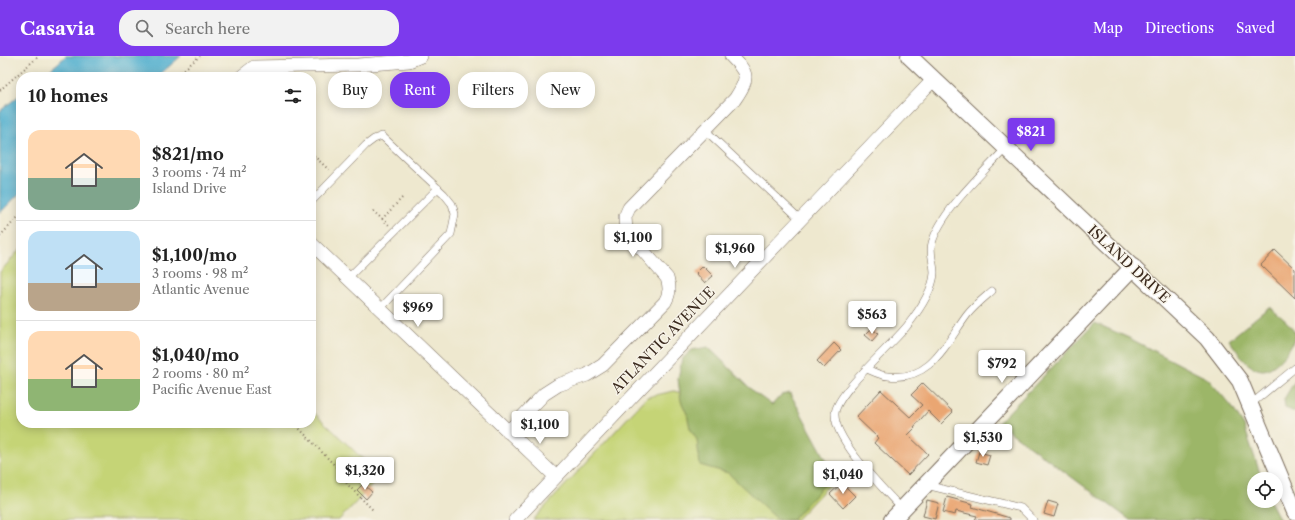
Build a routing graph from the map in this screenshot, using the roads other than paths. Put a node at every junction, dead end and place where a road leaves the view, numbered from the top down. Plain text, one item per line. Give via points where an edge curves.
1 (421, 56) edge
2 (731, 56) edge
3 (910, 56) edge
4 (248, 72) edge
5 (934, 79) junction
6 (704, 129) junction
7 (1006, 148) junction
8 (438, 188) junction
9 (316, 197) edge
10 (800, 219) junction
11 (316, 248) edge
12 (1133, 267) junction
13 (348, 278) junction
14 (992, 291) dead end
15 (380, 309) junction
16 (1295, 368) edge
17 (867, 369) junction
18 (1251, 404) junction
19 (508, 432) junction
20 (555, 476) junction
21 (926, 485) junction
22 (1295, 512) edge
23 (897, 515) edge
24 (515, 520) edge
25 (1033, 520) edge

1 - 4 street via 409,61 358,65 254,67
2 - 6 street via 745,72 744,86 735,99
3 - 5 street, ISLAND DRIVE
5 - 7 street, ISLAND DRIVE
5 - 10 street, ATLANTIC AVENUE
6 - 10 lane
6 - 19 street via 629,208 625,217 626,231 667,278 669,294 665,302 603,365 544,394
7 - 12 street, ISLAND DRIVE
7 - 17 lane via 968,189 938,228 931,243 934,274 923,303 907,326
8 - 9 lane via 382,136 366,145
8 - 13 lane
8 - 15 lane via 452,204 455,214 451,234
10 - 20 street, ATLANTIC AVENUE
11 - 13 street
12 - 18 street, ISLAND DRIVE via 1207,338 1240,381
12 - 21 street
13 - 15 street
14 - 17 lane via 968,314 948,344 924,370 908,377 887,376
15 - 19 street
16 - 18 lane
17 - 23 lane via 842,395 835,413 836,426
18 - 22 street, ISLAND DRIVE
19 - 20 street
20 - 24 street, ATLANTIC AVENUE
21 - 23 street
21 - 25 lane via 1021,508

